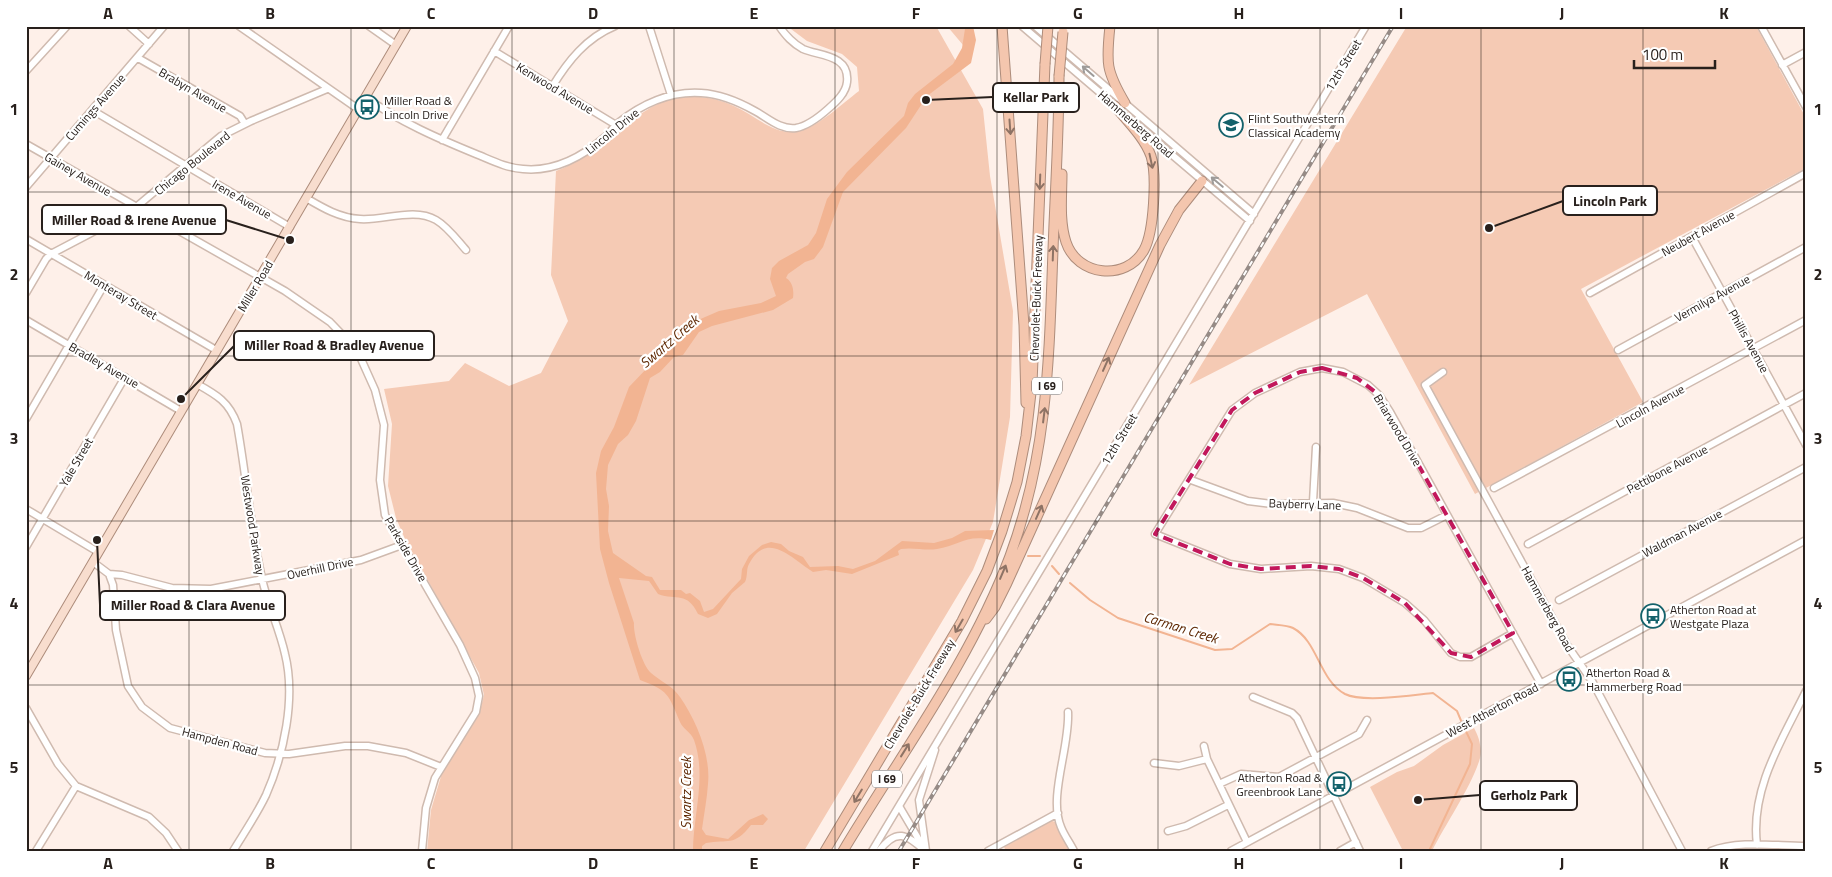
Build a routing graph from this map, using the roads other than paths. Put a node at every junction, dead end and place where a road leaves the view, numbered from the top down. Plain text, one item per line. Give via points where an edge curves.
1 (67, 26) edge
2 (129, 26) edge
3 (164, 26) edge
4 (239, 26) edge
5 (369, 26) edge
6 (407, 26) edge
7 (509, 26) edge
8 (615, 26) edge
9 (649, 26) edge
10 (778, 26) edge
11 (1002, 26) edge
12 (1022, 26) edge
13 (1035, 26) edge
14 (1048, 26) edge
15 (1110, 26) edge
16 (1366, 26) edge
17 (1761, 26) edge
18 (1063, 29) edge
19 (149, 44) junction
20 (396, 45) junction
21 (494, 52) junction
22 (1806, 52) edge
23 (138, 58) junction
24 (1782, 65) junction
25 (26, 71) edge
26 (552, 87) junction
27 (327, 89) junction
28 (671, 95) junction
29 (365, 97) junction
30 (1125, 103) junction
31 (1115, 106) junction
32 (1806, 107) edge
33 (358, 109) junction
34 (92, 110) junction
35 (244, 124) junction
36 (616, 125) junction
37 (1059, 128) junction
38 (442, 140) junction
39 (26, 144) edge
40 (51, 158) junction
41 (186, 166) junction
42 (1201, 168) junction
43 (1806, 173) edge
44 (1202, 181) junction
45 (26, 187) edge
46 (306, 198) junction
47 (136, 208) junction
48 (1254, 214) junction
49 (1250, 221) junction
50 (290, 227) junction
51 (1692, 237) junction
52 (26, 239) edge
53 (1806, 247) edge
54 (466, 250) dead end
55 (51, 254) junction
56 (261, 277) junction
57 (104, 285) junction
58 (1722, 292) junction
59 (26, 293) edge
60 (1590, 293) dead end
61 (26, 320) edge
62 (1806, 320) edge
63 (69, 345) junction
64 (1753, 349) junction
65 (216, 350) junction
66 (1618, 350) dead end
67 (1443, 372) dead end
68 (125, 378) junction
69 (197, 384) junction
70 (1806, 393) edge
71 (1784, 405) junction
72 (181, 411) junction
73 (26, 419) edge
74 (1026, 436) junction
75 (1806, 445) edge
76 (1316, 448) dead end
77 (1806, 467) edge
78 (1191, 480) junction
79 (1494, 488) dead end
80 (1314, 502) junction
81 (26, 509) edge
82 (1447, 516) junction
83 (43, 518) junction
84 (1806, 540) edge
85 (1528, 544) dead end
86 (402, 545) junction
87 (26, 547) edge
88 (98, 552) junction
89 (92, 562) junction
90 (109, 574) junction
91 (262, 580) junction
92 (1559, 600) dead end
93 (976, 632) junction
94 (1513, 634) junction
95 (1580, 663) junction
96 (26, 676) edge
97 (1541, 684) junction
98 (1806, 691) edge
99 (1253, 697) dead end
100 (26, 708) edge
101 (1068, 712) dead end
102 (1367, 720) dead end
103 (938, 742) junction
104 (1204, 746) dead end
105 (280, 754) junction
106 (1314, 758) junction
107 (1207, 759) junction
108 (1154, 763) dead end
109 (441, 767) junction
110 (1219, 784) junction
111 (76, 786) junction
112 (1333, 796) junction
113 (1228, 805) junction
114 (899, 806) junction
115 (1058, 813) junction
116 (1168, 831) dead end
117 (1247, 842) junction
118 (1356, 842) junction
119 (1757, 845) junction
120 (1806, 846) edge
121 (36, 851) edge
122 (178, 851) edge
123 (233, 851) edge
124 (422, 851) edge
125 (825, 851) edge
126 (843, 851) edge
127 (872, 851) edge
128 (879, 851) edge
129 (926, 851) edge
130 (988, 851) edge
131 (1074, 851) edge
132 (1231, 851) edge
133 (1340, 851) edge
134 (1360, 851) edge
135 (1682, 851) edge
136 (1711, 851) edge

1 - 25 street
2 - 19 street
3 - 19 street, Cumings Avenue
4 - 27 street
5 - 20 street
6 - 20 main road, Miller Road
7 - 21 street
8 - 26 street via 579,49
9 - 28 street
10 - 28 street, Lincoln Drive via 795,44 811,52 829,55 846,74 848,81 840,97 813,121 795,128 778,125 726,98 701,93
11 -> 74 highway via 1024,325
12 - 31 street, Hammerberg Road
30 -> 13 street, Hammerberg Road
14 -> 74 highway, Chevrolet-Buick Freeway / I 69, bridge via 1034,354
15 - 30 highway via 1108,67
16 - 48 street, 12th Street
17 - 24 street
18 - 37 highway, Chevrolet-Buick Freeway / I 69, bridge
19 - 23 street, Cumings Avenue
20 - 29 main road, Miller Road
21 - 26 street, Kenwood Avenue
21 - 38 street
22 - 24 street
23 - 34 street, Cumings Avenue
23 - 35 street, Brabyn Avenue via 240,116
24 - 32 street
26 - 36 street, Kenwood Avenue
27 - 33 street
27 - 35 street, Chicago Boulevard
28 - 36 street, Lincoln Drive via 645,105
29 - 33 main road, Miller Road
29 - 38 street, Lincoln Drive via 404,122
30 - 42 street, Hammerberg Road
31 -> 37 highway via 1145,144 1153,173 1149,236 1140,256 1121,269 1108,272 1089,268 1078,261 1067,246 1062,224
31 - 44 street, Hammerberg Road
33 - 46 main road, Miller Road
34 - 40 street, Cumings Avenue
34 - 41 street, Irene Avenue
35 - 41 street, Chicago Boulevard via 221,136
36 - 38 street, Lincoln Drive via 582,155 542,169 523,170 506,166
93 -> 37 highway, Chevrolet-Buick Freeway / I 69 via 1016,539 1041,440 1048,371
39 - 40 street, Gainey Avenue
40 - 45 street, Cumings Avenue
40 - 47 street, Gainey Avenue
41 - 47 street, Chicago Boulevard
41 - 50 street, Irene Avenue
42 - 44 street
48 -> 42 street, Hammerberg Road
43 - 51 street, Neubert Avenue
44 - 49 street, Hammerberg Road
93 -> 44 highway via 995,607 1007,583 1165,236 1179,210
46 - 50 main road, Miller Road
46 - 54 street via 334,214 359,219 428,217 446,228
47 - 55 street, Chicago Boulevard
47 - 56 street, Gainey Avenue via 185,232
48 - 49 street, 12th Street
49 - 103 street, 12th Street
50 - 56 main road, Miller Road
51 - 58 street, Phillis Avenue
51 - 60 street, Neubert Avenue
52 - 55 street, Monteray Street
53 - 58 street, Vermilya Avenue
55 - 57 street, Monteray Street
55 - 59 street, Chicago Boulevard
56 - 65 main road, Miller Road
56 - 86 street, Parkside Drive via 330,322 356,350 364,364 384,425 380,480 385,515
57 - 63 street
57 - 65 street, Monteray Street
58 - 64 street, Phillis Avenue
58 - 66 street, Vermilya Avenue
61 - 63 street, Bradley Avenue
62 - 64 street, Lincoln Avenue
63 - 68 street, Bradley Avenue
63 - 73 street
64 - 71 street, Phillis Avenue
64 - 79 street, Lincoln Avenue
65 - 69 main road, Miller Road
67 - 95 street, Hammerberg Road via 1425,385
68 - 72 street, Bradley Avenue
68 - 83 street, Yale Street
69 - 72 main road, Miller Road
69 - 91 street, Westwood Parkway via 219,395 232,410 237,424
70 - 71 street, Pettibone Avenue
71 - 75 street, Phillis Avenue
71 - 85 street, Pettibone Avenue
72 - 88 main road, Miller Road
74 -> 125 highway, Chevrolet-Buick Freeway / I 69 via 1017,482 1002,531 974,598
76 - 80 street
77 - 92 street, Waldman Avenue
78 - 80 street, Bayberry Lane via 1248,501 1272,504
78 - 82 street, Briarwood Drive via 1232,410 1255,393 1300,372 1332,369 1357,378 1379,395
78 - 94 street, Briarwood Drive via 1155,534 1230,564 1261,570 1311,566 1339,569 1363,578 1405,603 1451,653 1460,657 1471,657
80 - 82 street, Bayberry Lane via 1358,508 1408,528 1421,528
81 - 83 street
82 - 94 street, Briarwood Drive
83 - 87 street, Yale Street
83 - 88 street
84 - 95 street, West Atherton Road
86 - 91 street, Overhill Drive via 369,558
86 - 109 street, Parkside Drive via 456,637 475,678 476,712
88 - 89 main road, Miller Road
89 - 90 street, Overhill Drive
89 - 96 main road, Miller Road
90 - 91 street, Overhill Drive via 191,590
90 - 105 street, Hampden Road via 113,584 122,664 128,686 142,708 170,728 213,741
91 - 105 street, Westwood Parkway via 286,655 287,713
126 -> 93 highway, Chevrolet-Buick Freeway / I 69
94 - 97 street, Briarwood Drive
95 - 97 street, West Atherton Road
95 - 135 street, Hammerberg Road
97 - 112 street, West Atherton Road
98 - 119 street via 1763,779 1756,812
99 - 106 street via 1292,713
100 - 111 street via 58,764
101 - 115 street via 1069,728 1056,798
102 - 106 street via 1359,734
103 - 114 street, 12th Street
103 - 129 street via 919,800
104 - 107 street
105 - 109 street, Hampden Road via 368,746 406,753
105 - 123 street, Westwood Parkway via 266,795
106 - 110 street via 1279,777 1241,774
106 - 112 street
107 - 108 street via 1179,766
107 - 110 street
109 - 124 street, Parkside Drive via 426,808
110 - 113 street
111 - 121 street
111 - 122 street via 149,816 166,832
112 - 117 street, West Atherton Road
112 - 118 street
113 - 116 street via 1186,826
113 - 117 street
114 - 127 street, 12th Street
114 - 129 street
115 - 130 street
115 - 131 street via 1060,826
117 - 132 street, West Atherton Road
118 - 133 street
118 - 134 street
119 - 120 street
119 - 136 street via 1720,847
128 - 129 street via 889,839 902,836 911,838

